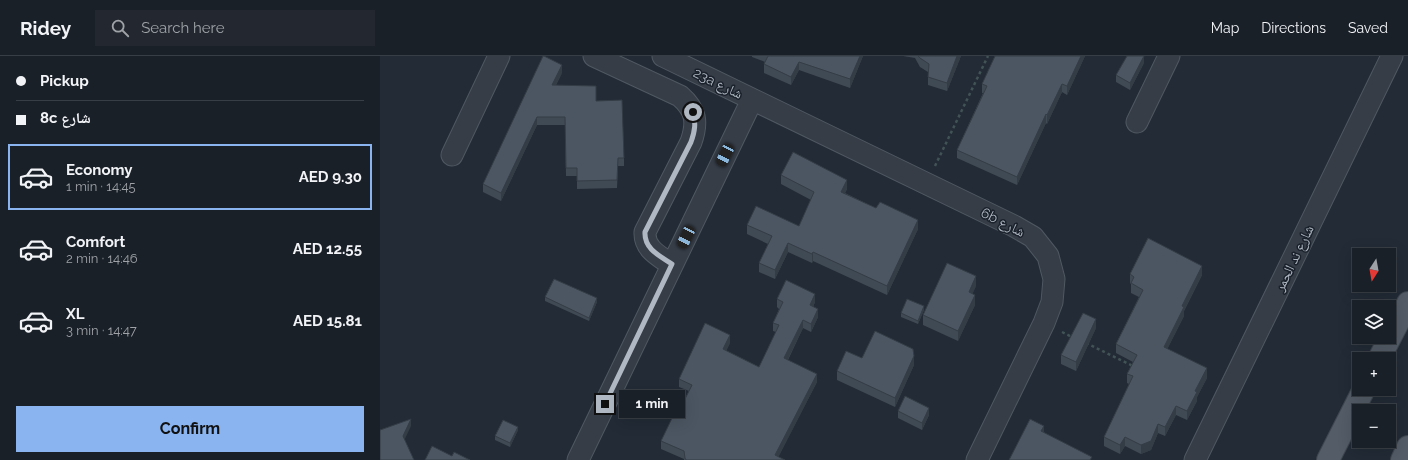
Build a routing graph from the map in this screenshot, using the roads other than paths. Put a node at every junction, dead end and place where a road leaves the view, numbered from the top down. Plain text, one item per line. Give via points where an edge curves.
1 (499, 56) edge
2 (594, 56) edge
3 (663, 56) edge
4 (1170, 56) edge
5 (1392, 56) edge
6 (752, 100) junction
7 (1137, 122) dead end
8 (452, 155) dead end
9 (672, 264) junction
10 (1408, 303) edge
11 (1383, 352) edge
12 (1360, 396) edge
13 (1408, 447) edge
14 (578, 460) edge
15 (977, 460) edge
16 (1195, 460) edge
17 (1328, 460) edge
18 (1402, 460) edge

1 - 8 street
2 - 9 street via 680,96 693,112 695,132 645,232 645,240 653,252
3 - 6 street, 23a شارع
4 - 7 street
5 - 16 street, شارع ند الحمر
6 - 9 street
6 - 15 street, 6b شارع via 1014,226 1033,237 1048,256 1054,279 1052,302
9 - 14 street
10 - 11 main road
12 - 17 main road
13 - 18 main road

